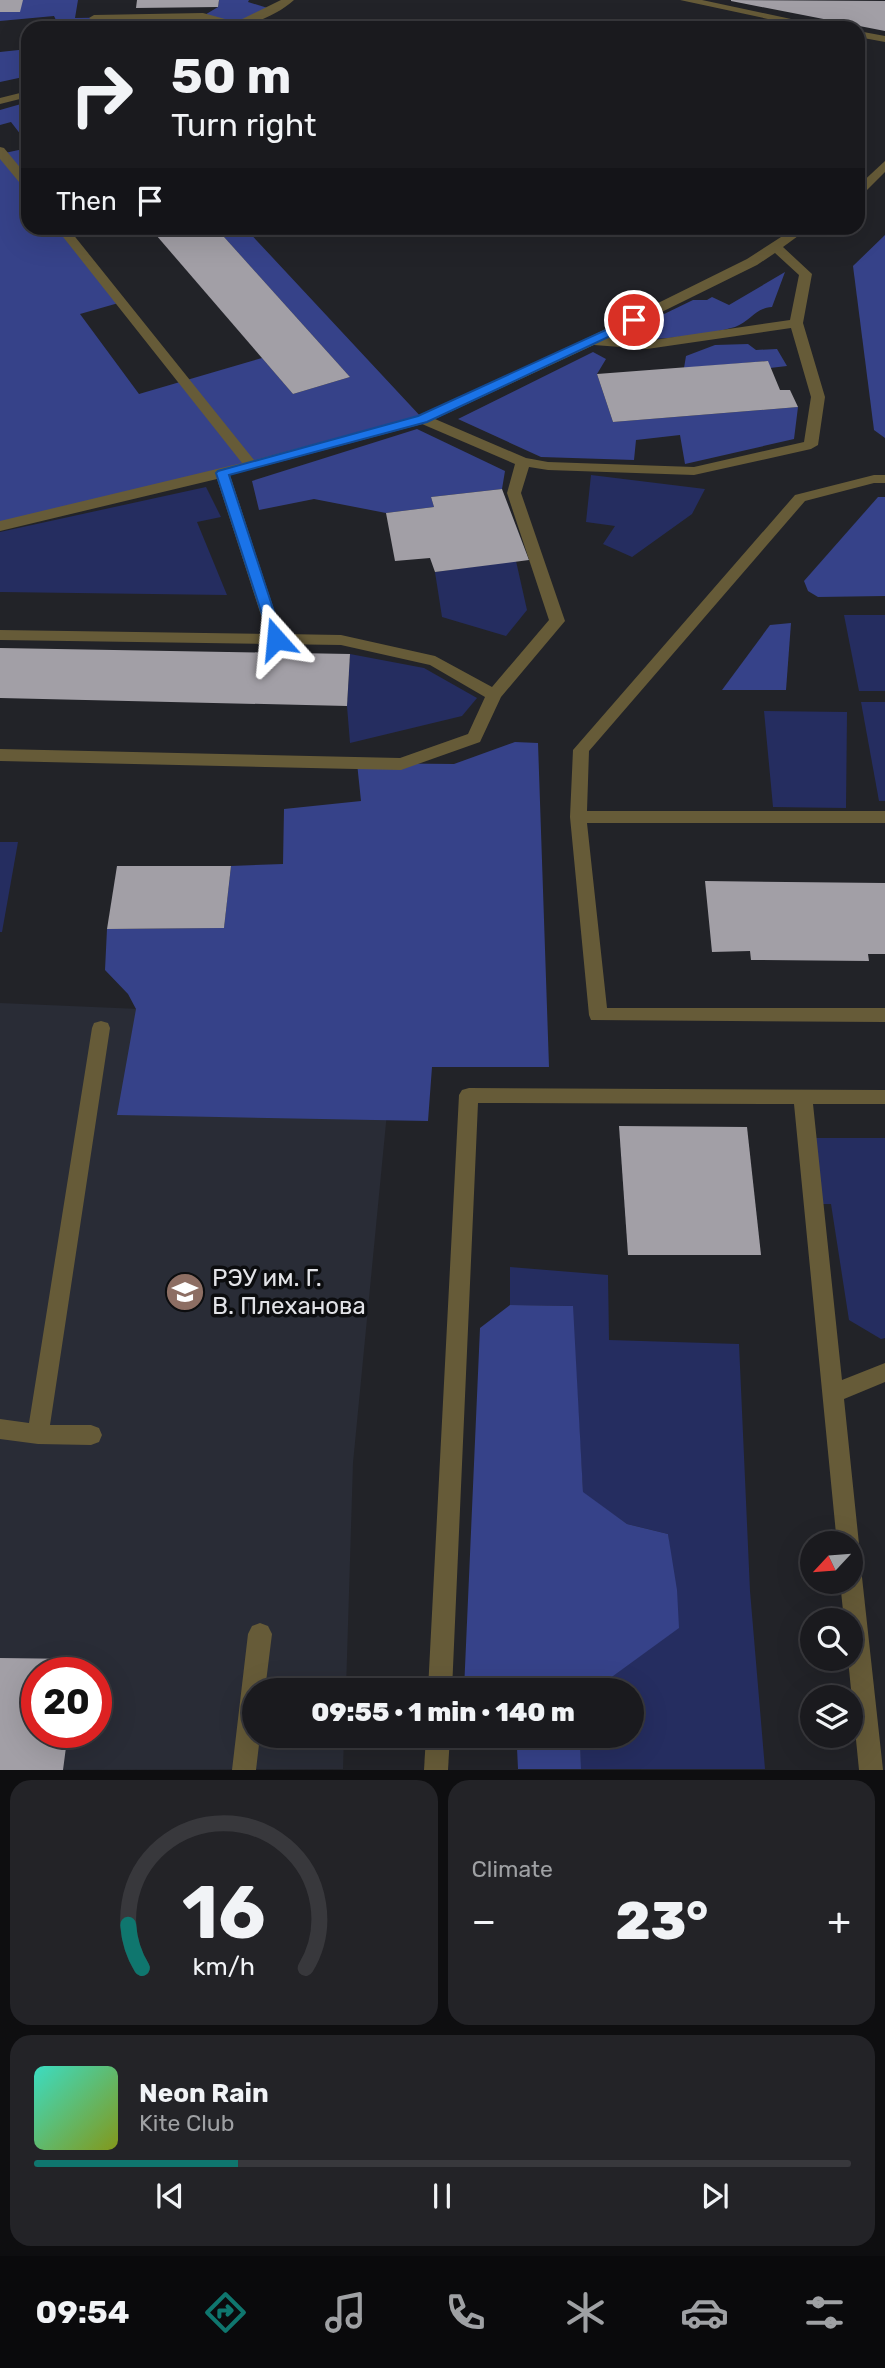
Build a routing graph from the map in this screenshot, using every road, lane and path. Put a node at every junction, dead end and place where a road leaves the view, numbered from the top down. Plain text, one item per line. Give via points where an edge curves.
1 (289, 0) edge
2 (685, 0) edge
3 (102, 21) edge
4 (218, 21) edge
5 (243, 21) edge
6 (792, 21) edge
7 (865, 35) edge
8 (885, 39) edge
9 (21, 96) edge
10 (0, 102) edge
11 (0, 151) edge
12 (885, 165) edge
13 (21, 177) edge
14 (879, 179) edge
15 (68, 235) edge
16 (792, 235) edge
17 (775, 246) junction
18 (796, 323) junction
19 (591, 341) junction
20 (423, 419) junction
21 (523, 462) junction
22 (251, 465) junction
23 (222, 473) junction
24 (885, 479) edge
25 (0, 526) edge
26 (0, 635) edge
27 (276, 639) junction
28 (494, 695) junction
29 (0, 755) edge
30 (578, 817) junction
31 (885, 817) edge
32 (885, 1015) edge
33 (101, 1028) dead end
34 (803, 1097) junction
35 (885, 1097) edge
36 (885, 1372) edge
37 (833, 1394) junction
38 (0, 1429) edge
39 (38, 1434) junction
40 (91, 1435) dead end
41 (847, 1531) edge
42 (853, 1594) edge
43 (260, 1634) dead end
44 (441, 1678) edge
45 (437, 1748) edge
46 (244, 1769) edge
47 (436, 1769) edge
48 (871, 1769) edge

1 - 5 lane
2 - 6 lane
3 - 4 lane via 96,13 203,16
7 - 8 lane
9 - 10 lane
11 - 13 lane
12 - 14 lane
15 - 22 lane
16 - 17 lane
17 - 18 lane via 806,274
17 - 19 lane via 752,262
18 - 19 lane via 647,345
18 - 21 lane via 818,397 811,445 694,471 548,467
19 - 20 lane
20 - 21 lane
20 - 22 lane
21 - 28 lane via 514,494 557,621
22 - 23 lane
23 - 25 lane
23 - 27 lane
24 - 30 lane via 800,498 581,750
26 - 27 lane
27 - 28 lane via 341,640 435,661
28 - 29 lane via 474,738 401,764
30 - 31 lane
30 - 32 lane via 598,1016
33 - 39 lane
34 - 35 lane
34 - 37 lane
34 - 44 lane via 469,1096
36 - 37 lane
37 - 41 lane
38 - 39 lane
39 - 40 lane
42 - 48 lane
43 - 46 lane
45 - 47 lane

